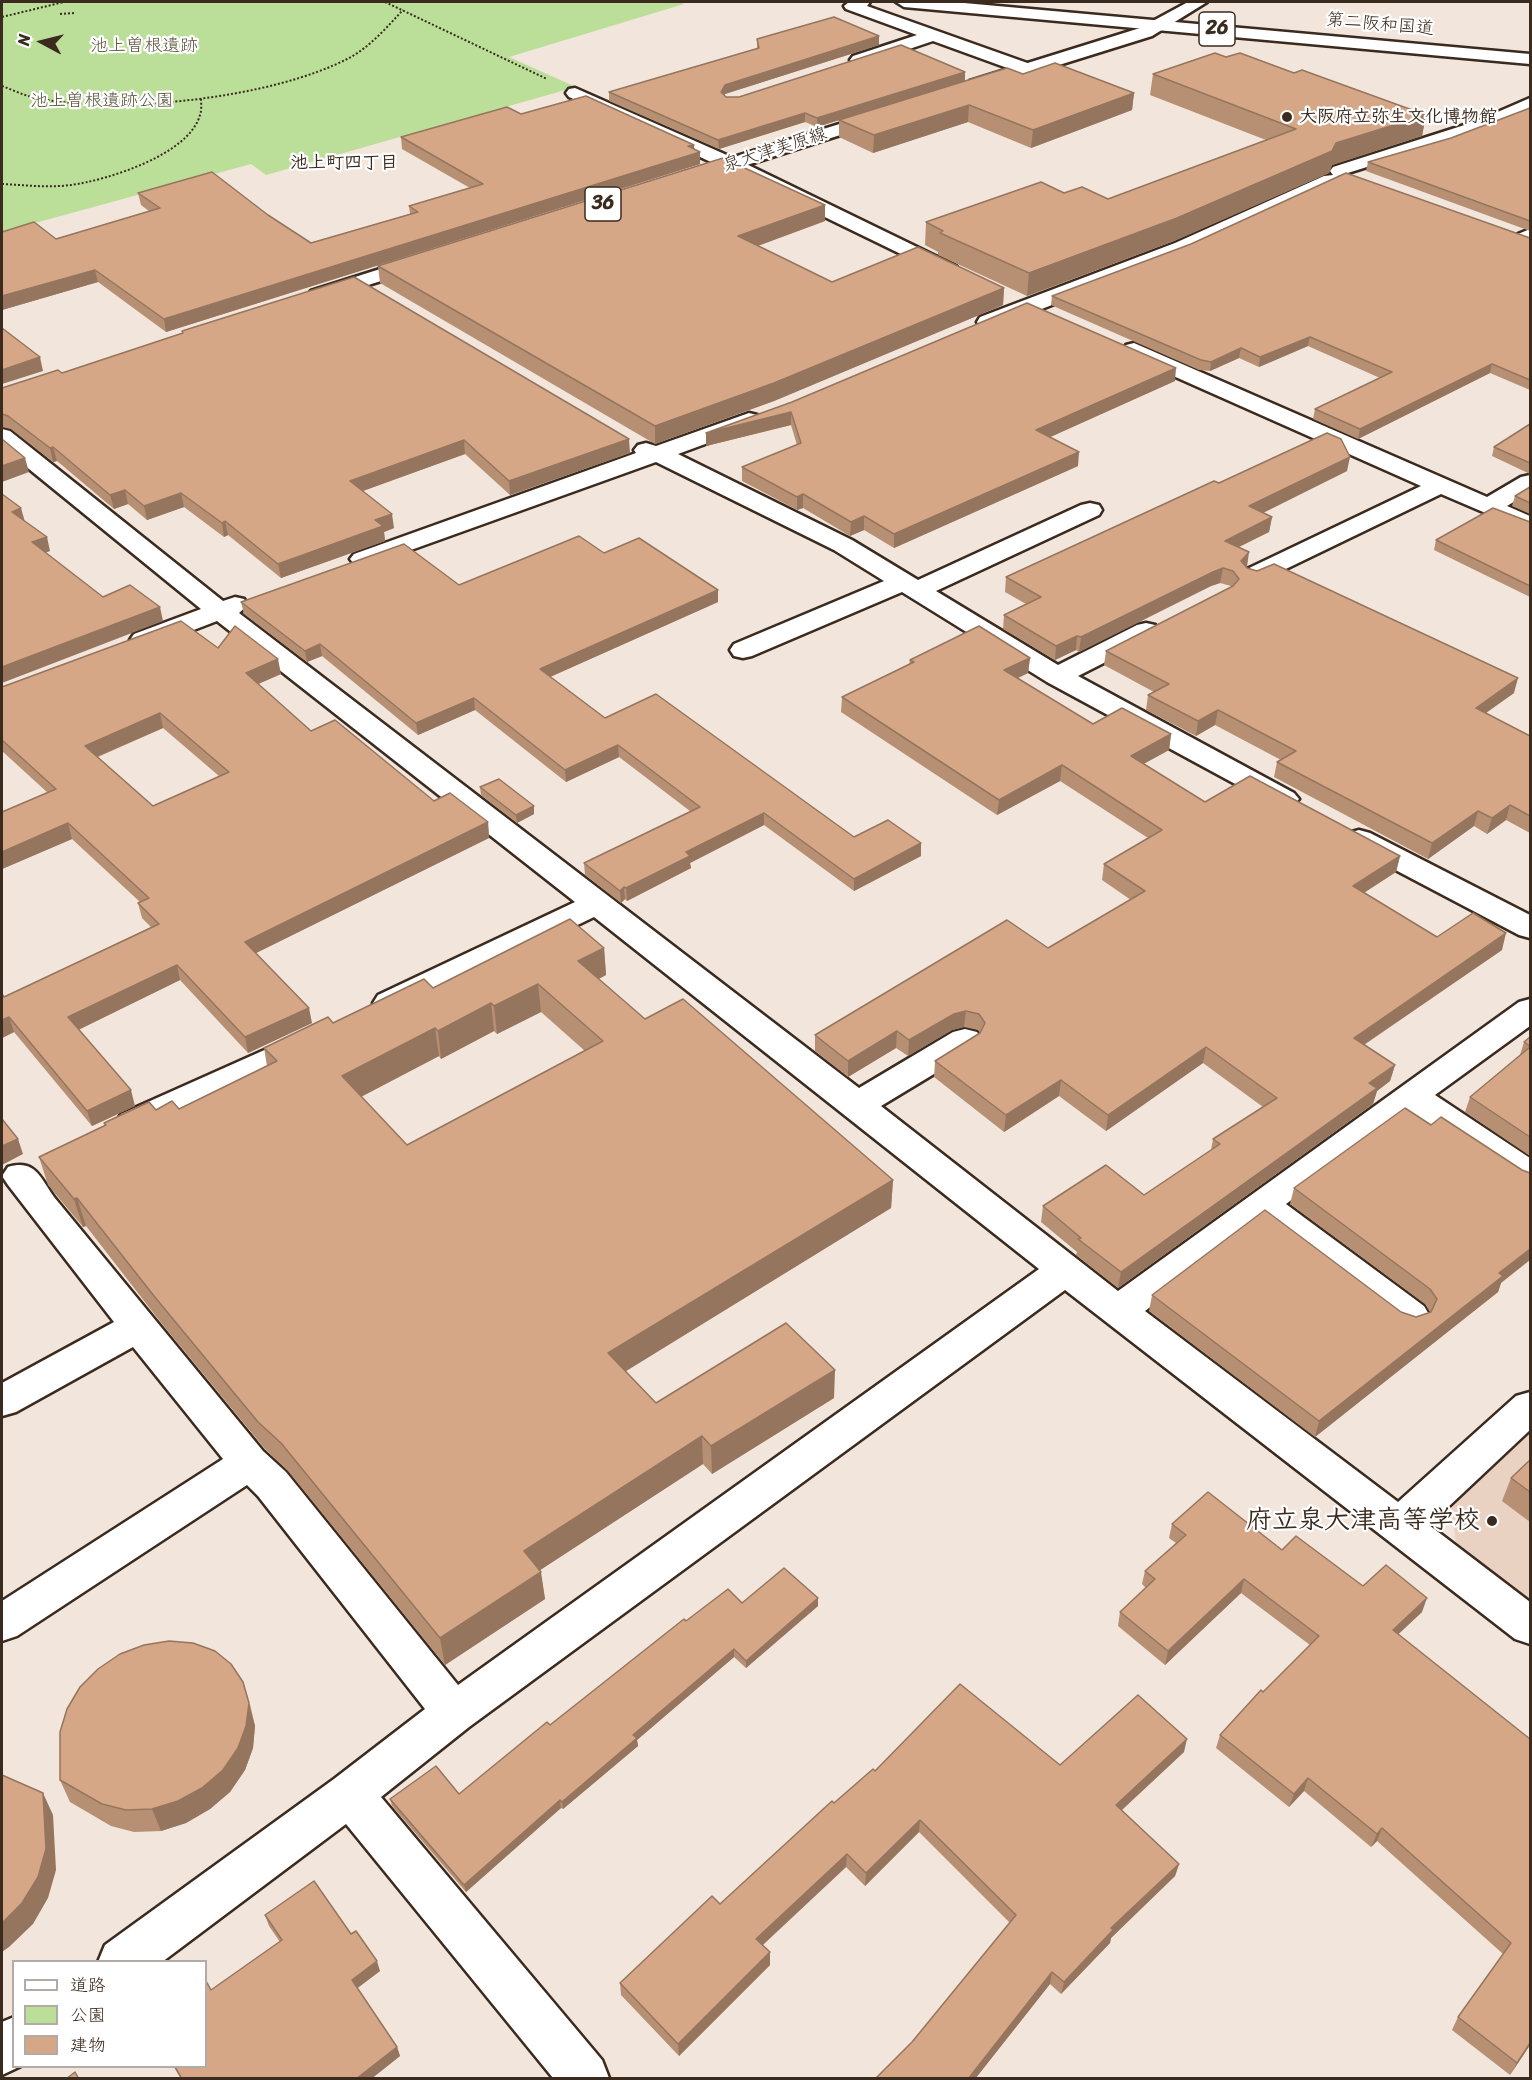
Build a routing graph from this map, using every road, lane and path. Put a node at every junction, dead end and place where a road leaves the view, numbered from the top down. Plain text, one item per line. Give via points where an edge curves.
1 (64, 2) edge
2 (385, 2) edge
3 (862, 2) edge
4 (904, 2) edge
5 (1192, 6) edge
6 (1152, 7) dead end
7 (403, 10) junction
8 (1216, 12) dead end
9 (75, 13) dead end
10 (60, 14) dead end
11 (2, 17) edge
12 (1165, 24) junction
13 (932, 36) junction
14 (1461, 36) dead end
15 (1530, 43) edge
16 (1530, 59) edge
17 (841, 65) edge
18 (1027, 69) junction
19 (2, 86) edge
20 (958, 91) edge
21 (574, 93) joint
22 (201, 97) junction
23 (1530, 103) edge
24 (902, 109) edge
25 (731, 164) junction
26 (1334, 179) edge
27 (675, 182) edge
28 (1373, 182) edge
29 (2, 184) edge
30 (1503, 230) edge
31 (1529, 237) edge
32 (439, 257) edge
33 (962, 277) edge
34 (360, 282) junction
35 (304, 299) edge
36 (390, 300) edge
37 (1020, 300) junction
38 (1062, 318) edge
39 (967, 331) edge
40 (1116, 342) edge
41 (772, 412) edge
42 (2, 436) edge
43 (623, 437) edge
44 (654, 455) junction
45 (1530, 482) edge
46 (1441, 484) junction
47 (1489, 506) junction
48 (1090, 510) dead end
49 (1530, 525) edge
50 (1031, 537) junction
51 (1056, 550) dead end
52 (342, 567) edge
53 (1254, 575) edge
54 (910, 586) junction
55 (253, 599) edge
56 (219, 611) junction
57 (1170, 619) edge
58 (121, 648) edge
59 (743, 650) dead end
60 (1057, 676) junction
61 (1303, 809) edge
62 (1334, 825) edge
63 (597, 904) junction
64 (1530, 927) edge
65 (1530, 1010) edge
66 (363, 1015) edge
67 (331, 1030) edge
68 (965, 1041) edge
69 (1411, 1096) junction
70 (857, 1105) junction
71 (106, 1136) edge
72 (25, 1174) edge
73 (1530, 1175) edge
74 (1261, 1204) junction
75 (1065, 1270) junction
76 (1118, 1311) junction
77 (1411, 1316) edge
78 (139, 1326) junction
79 (2, 1401) edge
80 (1530, 1407) edge
81 (249, 1463) junction
82 (1400, 1526) junction
83 (2, 1623) edge
84 (1530, 1626) edge
85 (454, 1713) junction
86 (350, 1794) junction
87 (125, 1960) edge
88 (584, 2079) edge

1 - 11 path
2 - 7 path
3 - 13 main road via 852,6
4 - 12 main road, 第二阪和国道 / 26
5 - 6 main road, 26
5 - 8 main road, 26
5 - 12 main road
7 - 21 path
7 - 22 path via 381,34 349,58 288,80
9 - 10 path
12 - 16 main road, 第二阪和国道 / 26
12 - 18 main road
13 - 17 main road
13 - 18 main road
14 - 15 main road, 第二阪和国道
18 - 20 main road
19 - 22 path via 37,98 73,102
21 - 25 main road
22 - 29 path via 200,120 189,135 151,160 70,185
23 - 28 main road via 1483,125 1340,171
24 - 25 main road, 泉大津美原線
25 - 27 main road, 泉大津美原線
25 - 33 main road
26 - 37 main road via 1182,247
30 - 31 main road
32 - 34 main road
34 - 35 main road
34 - 36 main road
37 - 38 main road
37 - 39 main road
40 - 46 main road
41 - 44 main road
42 - 56 main road
43 - 44 main road
44 - 52 main road
44 - 54 main road via 673,460 843,545
45 - 47 main road
46 - 47 main road
46 - 53 main road
47 - 49 main road
48 - 50 main road
50 - 51 main road
50 - 54 main road
54 - 59 main road
54 - 60 main road
55 - 56 main road
56 - 58 main road
56 - 63 main road
57 - 60 main road
60 - 61 main road
62 - 64 main road
63 - 66 main road
63 - 70 main road
65 - 69 main road
67 - 71 main road
68 - 70 main road
69 - 73 main road
69 - 74 main road
70 - 75 main road
72 - 78 main road
74 - 76 main road
74 - 77 main road
75 - 76 main road
75 - 85 main road
76 - 82 main road
78 - 79 main road
78 - 81 main road
80 - 82 main road
81 - 83 main road
81 - 85 main road via 272,1484
82 - 84 main road
85 - 86 main road
86 - 87 main road
86 - 88 main road

